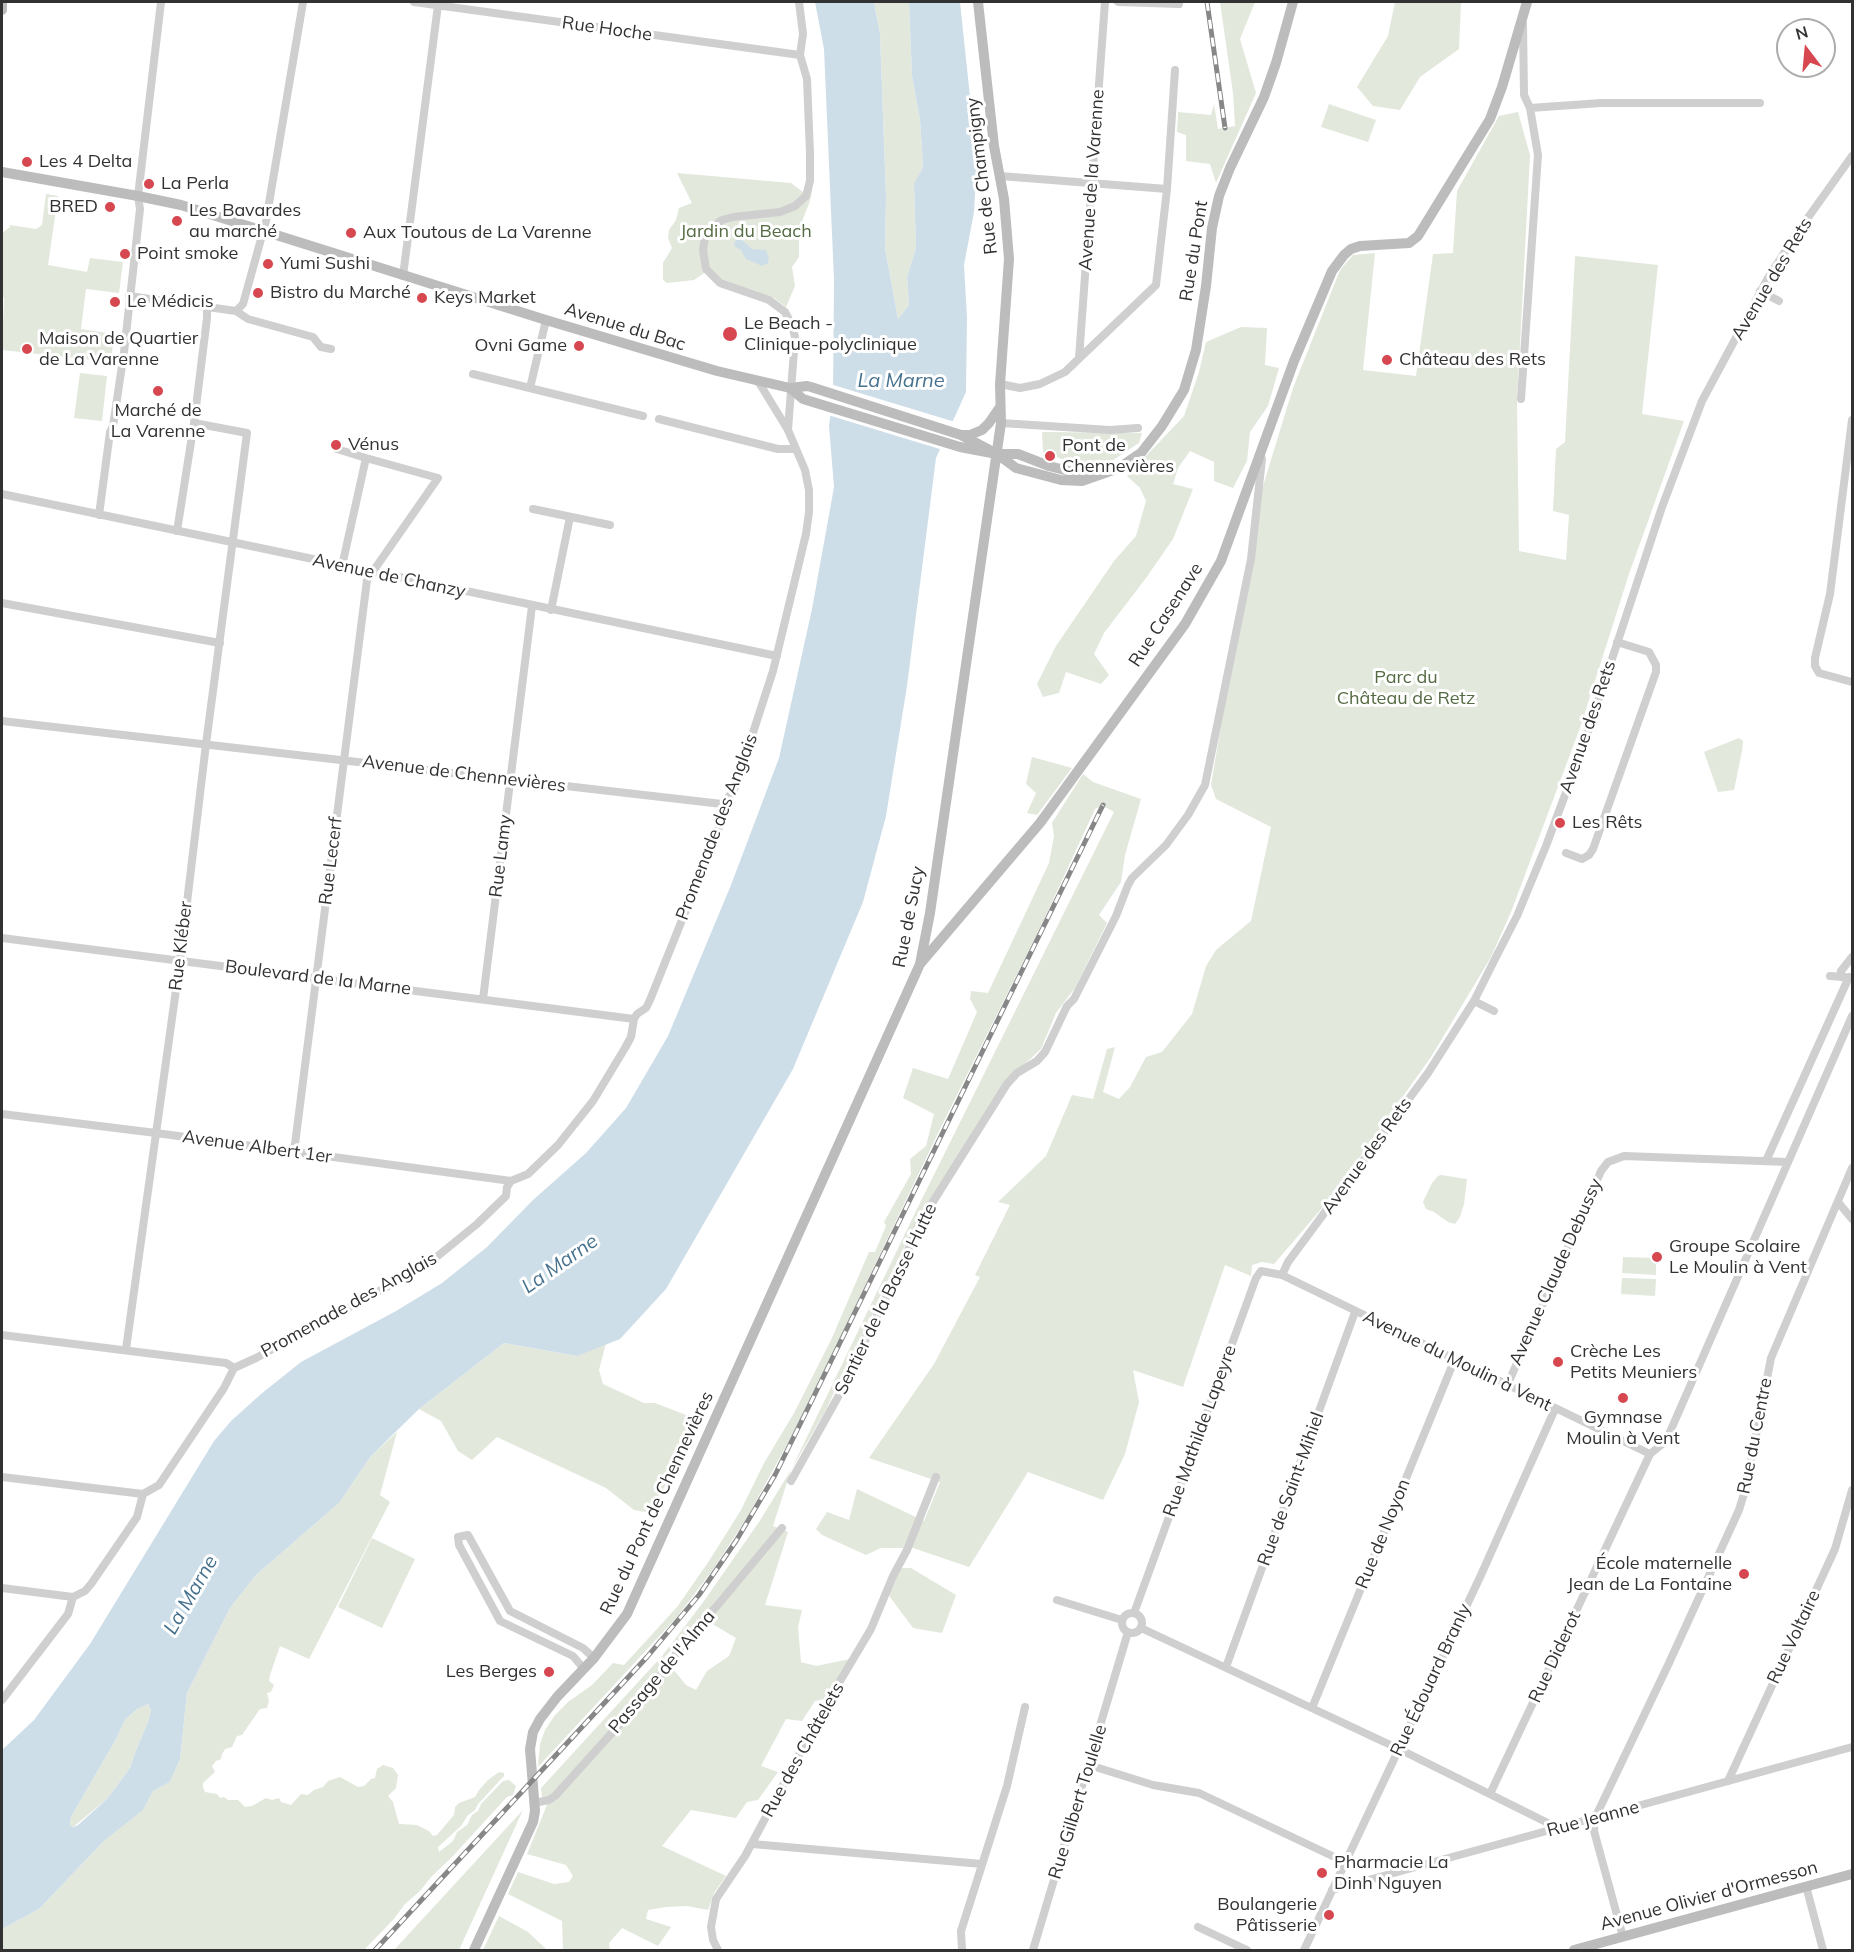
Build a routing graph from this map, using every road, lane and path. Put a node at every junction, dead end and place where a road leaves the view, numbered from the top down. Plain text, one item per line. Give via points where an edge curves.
1 (2, 2) edge
2 (161, 2) edge
3 (303, 2) edge
4 (414, 2) edge
5 (799, 2) edge
6 (978, 2) edge
7 (1105, 2) edge
8 (1118, 2) edge
9 (1293, 2) edge
10 (1527, 2) edge
11 (1179, 3) edge
12 (438, 5) junction
13 (2, 10) edge
14 (1523, 14) junction
15 (800, 55) junction
16 (1174, 69) dead end
17 (1760, 102) dead end
18 (1530, 108) junction
19 (1852, 156) edge
20 (2, 172) edge
21 (1000, 176) junction
22 (1092, 183) junction
23 (1167, 189) junction
24 (138, 196) junction
25 (264, 231) junction
26 (403, 276) junction
27 (1760, 291) junction
28 (129, 296) junction
29 (1779, 301) dead end
30 (207, 307) junction
31 (236, 311) junction
32 (546, 320) junction
33 (331, 349) dead end
34 (1079, 358) junction
35 (473, 374) dead end
36 (758, 381) junction
37 (1000, 384) junction
38 (530, 388) junction
39 (790, 388) junction
40 (1521, 399) dead end
41 (1001, 406) junction
42 (643, 416) dead end
43 (659, 419) dead end
44 (1852, 420) edge
45 (194, 423) junction
46 (1001, 423) junction
47 (1138, 428) dead end
48 (788, 430) junction
49 (962, 435) junction
50 (337, 449) dead end
51 (796, 449) junction
52 (1259, 453) junction
53 (997, 454) junction
54 (366, 458) junction
55 (2, 494) edge
56 (533, 509) dead end
57 (99, 515) junction
58 (570, 517) junction
59 (610, 525) dead end
60 (177, 531) junction
61 (232, 543) junction
62 (342, 566) junction
63 (372, 572) junction
64 (2, 603) edge
65 (532, 606) junction
66 (551, 610) junction
67 (1617, 642) junction
68 (220, 643) junction
69 (777, 656) junction
70 (1852, 682) edge
71 (2, 721) edge
72 (206, 744) junction
73 (344, 760) junction
74 (511, 780) junction
75 (722, 804) junction
76 (1566, 853) dead end
77 (2, 938) edge
78 (1852, 957) edge
79 (180, 961) junction
80 (920, 964) junction
81 (1830, 976) dead end
82 (1847, 977) edge
83 (316, 978) junction
84 (483, 999) junction
85 (1474, 1001) junction
86 (1494, 1011) dead end
87 (1852, 1017) edge
88 (634, 1019) junction
89 (2, 1114) edge
90 (156, 1133) junction
91 (294, 1152) junction
92 (1766, 1161) junction
93 (1788, 1162) junction
94 (1852, 1168) edge
95 (512, 1181) junction
96 (1838, 1202) junction
97 (1852, 1219) edge
98 (1282, 1275) junction
99 (1355, 1312) junction
100 (2, 1335) edge
101 (126, 1349) junction
102 (744, 1354) joint
103 (1454, 1360) junction
104 (234, 1368) junction
105 (1507, 1386) junction
106 (1555, 1409) junction
107 (1650, 1454) junction
108 (2, 1476) edge
109 (936, 1477) dead end
110 (791, 1480) dead end
111 (1852, 1490) edge
112 (143, 1494) junction
113 (782, 1528) dead end
114 (2, 1588) edge
115 (73, 1597) junction
116 (1057, 1600) dead end
117 (1134, 1613) junction
118 (1122, 1620) junction
119 (1141, 1628) junction
120 (1128, 1632) junction
121 (594, 1658) junction
122 (1226, 1667) junction
123 (584, 1669) junction
124 (2, 1700) edge
125 (1025, 1707) dead end
126 (1312, 1708) junction
127 (1852, 1747) edge
128 (1399, 1749) junction
129 (1089, 1765) junction
130 (1728, 1781) junction
131 (1490, 1794) junction
132 (534, 1803) junction
133 (1594, 1818) junction
134 (1558, 1828) junction
135 (752, 1844) junction
136 (1345, 1862) junction
137 (982, 1863) junction
138 (1852, 1874) edge
139 (1806, 1887) junction
140 (1332, 1890) junction
141 (1198, 1927) dead end
142 (1623, 1936) junction
143 (1587, 1949) edge
144 (474, 1950) edge
145 (717, 1950) edge
146 (962, 1950) edge
147 (1032, 1950) edge
148 (1247, 1950) edge
149 (1304, 1950) edge
150 (1574, 1950) edge
151 (1823, 1950) edge

1 - 13 main road
2 - 24 street
3 - 25 street
4 - 12 street, Rue Hoche
5 - 15 street via 803,34
6 - 21 main road, Rue de Champigny
7 - 22 street, Avenue de la Varenne
8 - 11 street
9 - 53 main road, Rue du Pont via 1264,97 1219,196 1196,346 1184,390 1162,426 1141,453 1119,468 1082,481 1061,480 1016,468
10 - 14 main road
12 - 15 street, Rue Hoche
12 - 26 street
14 - 18 street via 1524,94
14 - 52 main road, Rue Casenave via 1490,119 1418,236 1409,243 1360,246 1344,255 1332,272
15 - 39 street, Promenade des Anglais via 807,79 810,142 806,196 780,212 722,220 709,230 703,250 706,269 720,283 769,300 785,312 795,337
16 - 23 street
17 - 18 street via 1600,103
18 - 40 street via 1538,154
19 - 27 street, Avenue des Rets
20 - 24 main road, Avenue du Bac
21 - 22 street
21 - 37 main road, Rue de Champigny via 1009,259
22 - 23 street
22 - 34 street, Avenue de la Varenne
23 - 34 street via 1156,285
24 - 25 main road, Avenue du Bac
24 - 28 street via 141,209
25 - 26 main road, Avenue du Bac
25 - 31 street via 243,304
26 - 32 main road, Avenue du Bac
27 - 29 street
27 - 67 street, Avenue des Rets via 1693,422
28 - 30 street
28 - 57 street
30 - 31 street
30 - 45 street
31 - 33 street via 248,319 313,337 321,347
32 - 36 main road, Avenue du Bac
32 - 38 street
34 - 37 street via 1065,372 1040,384 1020,388
35 - 38 street
36 - 39 main road, Avenue du Bac
36 - 48 street, Promenade des Anglais
37 - 41 main road, Rue de Champigny
38 - 42 street
39 - 48 street, Promenade des Anglais
39 - 49 main road via 807,386
39 - 53 main road via 803,399 960,447
41 - 46 main road, Rue de Champigny
41 - 49 main road via 982,430
43 - 51 street via 778,449
44 - 70 street via 1830,594 1815,658 1819,673
45 - 60 street
45 - 61 street, Rue Kléber via 247,433
46 - 47 street via 1110,430
46 - 53 main road, Rue de Champigny
48 - 51 street, Promenade des Anglais
49 - 53 main road, Rue du Pont
50 - 54 street
51 - 69 street, Promenade des Anglais via 805,470 809,512
52 - 80 main road, Rue Casenave via 1221,561 1185,624 1040,823
52 - 110 street, Sentier de la Basse Hutte via 1262,459 1251,559 1205,785 1166,845 1132,878 1045,1052 1007,1084 919,1224 838,1397
53 - 80 main road, Rue de Sucy
54 - 62 street
54 - 63 street via 438,478
55 - 57 street, Avenue de Chanzy
56 - 58 street
57 - 60 street, Avenue de Chanzy
58 - 59 street
58 - 66 street
60 - 61 street, Avenue de Chanzy
61 - 62 street, Avenue de Chanzy
61 - 68 street, Rue Kléber
62 - 63 street, Avenue de Chanzy
63 - 65 street, Avenue de Chanzy
63 - 73 street, Rue Lecerf via 367,580
64 - 68 street
65 - 66 street, Avenue de Chanzy
65 - 74 street, Rue Lamy
66 - 69 street, Avenue de Chanzy
67 - 76 street via 1649,652 1656,672 1593,849 1582,859
67 - 85 street, Avenue des Rets via 1546,846 1517,916
68 - 72 street, Rue Kléber
69 - 75 street, Promenade des Anglais via 737,782
71 - 72 street, Avenue de Chennevières
72 - 73 street, Avenue de Chennevières
72 - 79 street, Rue Kléber
73 - 74 street, Avenue de Chennevières
73 - 83 street, Rue Lecerf
74 - 75 street, Avenue de Chennevières
74 - 84 street, Rue Lamy
75 - 88 street, Promenade des Anglais via 722,820 650,1000
77 - 79 street, Boulevard de la Marne
78 - 82 street via 1841,971
79 - 83 street, Boulevard de la Marne
79 - 90 street, Rue Kléber
80 - 102 main road, Rue de Sucy
81 - 82 street
82 - 92 street
83 - 84 street, Boulevard de la Marne
83 - 91 street, Rue Lecerf
84 - 88 street, Boulevard de la Marne
85 - 86 street
85 - 98 street, Avenue des Rets via 1428,1073
87 - 93 street
88 - 95 street, Promenade des Anglais via 631,1037 593,1101 558,1145 528,1174
89 - 90 street, Avenue Albert 1er
90 - 91 street, Avenue Albert 1er
90 - 101 street, Rue Kléber
91 - 95 street, Avenue Albert 1er
92 - 93 street, Avenue Claude Debussy
92 - 105 street, Avenue Claude Debussy via 1624,1156 1608,1162
93 - 107 street via 1666,1441
94 - 96 street, Rue du Centre
95 - 104 street, Promenade des Anglais via 506,1196 439,1255
96 - 97 street
96 - 133 street, Rue du Centre via 1771,1358 1739,1510
98 - 99 street, Avenue du Moulin à Vent
98 - 117 street, Rue Mathilde Lapeyre via 1265,1270 1258,1273
99 - 103 street, Avenue du Moulin à Vent
99 - 122 street, Rue de Saint-Mihiel
100 - 101 street
101 - 104 street via 226,1363
102 - 121 main road, Rue du Pont de Chennevières via 627,1614
103 - 105 street, Avenue du Moulin à Vent
103 - 126 street, Rue de Noyon
104 - 112 street via 159,1485
105 - 106 street, Avenue du Moulin à Vent
106 - 107 street, Avenue du Moulin à Vent
106 - 128 street, Rue Édouard Branly
107 - 131 street, Rue Diderot
108 - 112 street
109 - 135 street, Rue des Châtelets via 871,1629
111 - 130 street, Rue Voltaire via 1835,1549
112 - 115 street via 137,1517 98,1575 85,1591
113 - 132 street, Passage de l'Alma via 586,1762 555,1796
114 - 115 street
115 - 124 street via 68,1614
116 - 118 street
117 - 118 street
117 - 119 street via 1140,1618
118 - 120 street
119 - 120 street
119 - 122 street
120 - 129 street, Rue Gilbert Toulelle
121 - 123 main road, Rue du Pont de Chennevières
121 - 123 street via 583,1648 510,1611 468,1535 458,1537 500,1621 573,1656
122 - 126 street
123 - 132 main road, Rue du Pont de Chennevières via 557,1697 533,1732 530,1749
125 - 137 street via 1007,1786
126 - 128 street
127 - 130 street, Rue Jeanne
128 - 131 street
128 - 136 street, Rue Édouard Branly
129 - 136 street via 1153,1785 1199,1793
129 - 147 street, Rue Gilbert Toulelle
130 - 133 street, Rue Jeanne
131 - 134 street
132 - 144 main road, Rue du Pont de Chennevières via 533,1822
133 - 134 street, Rue Jeanne
133 - 142 street via 1594,1831
134 - 140 street, Rue Jeanne
135 - 137 street
135 - 145 street, Rue des Châtelets via 716,1899 711,1927
136 - 140 street, Rue Édouard Branly
137 - 146 street via 961,1931
138 - 139 main road, Avenue Olivier d'Ormesson
139 - 142 main road, Avenue Olivier d'Ormesson
139 - 151 street
140 - 149 street, Rue Édouard Branly
141 - 148 street
142 - 143 main road, Avenue Olivier d'Ormesson
143 - 150 main road, Avenue Olivier d'Ormesson

